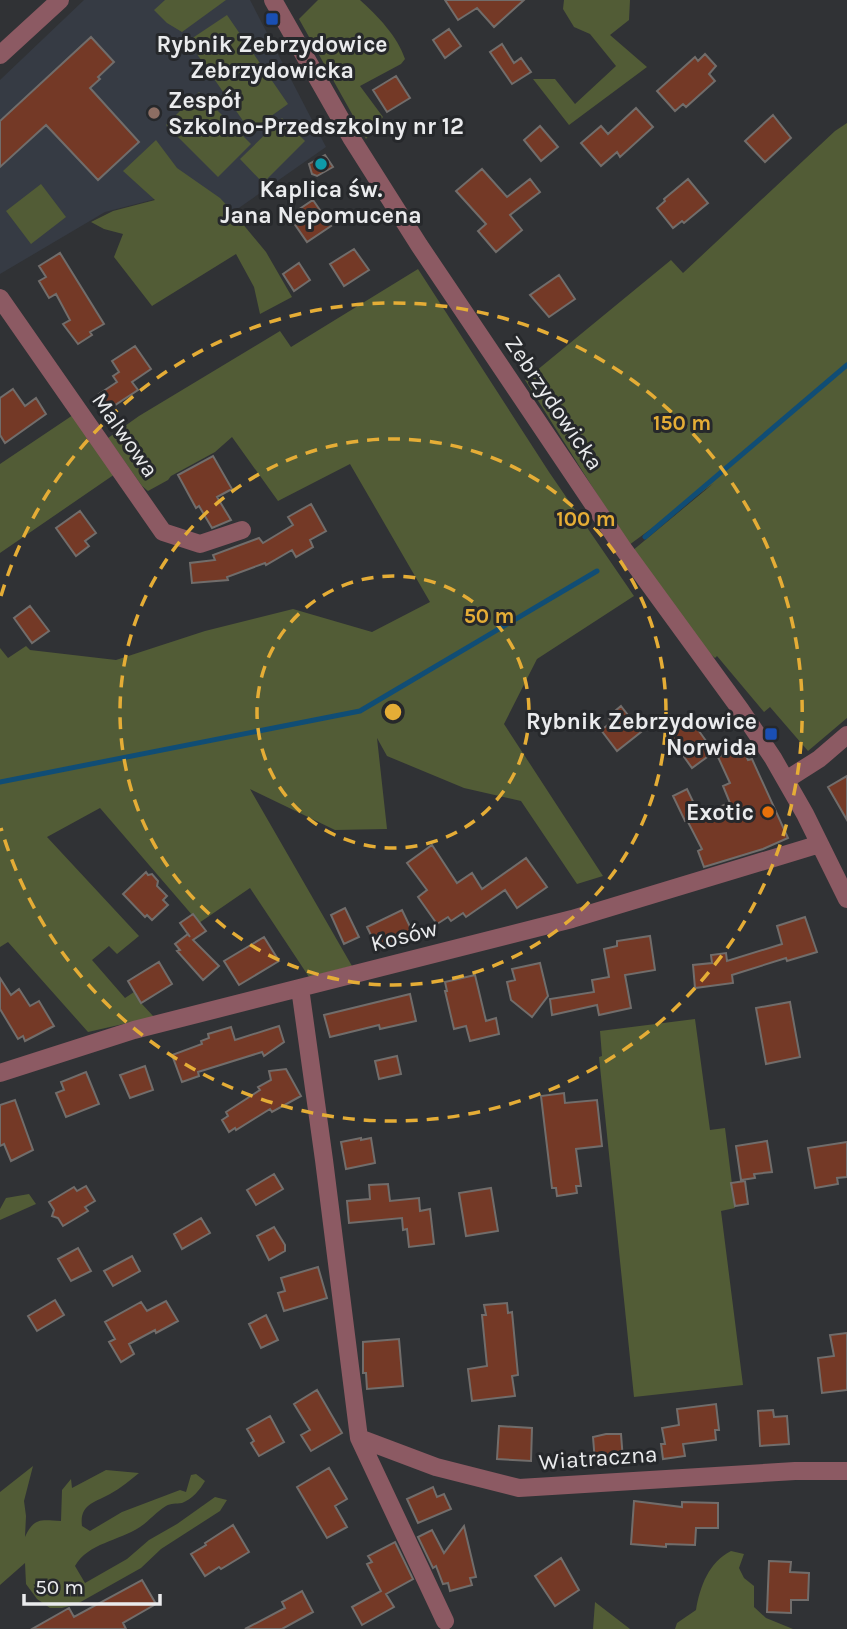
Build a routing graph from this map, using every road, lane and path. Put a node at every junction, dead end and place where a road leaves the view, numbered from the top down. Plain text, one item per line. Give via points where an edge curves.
1 (60, 0) edge
2 (273, 0) edge
3 (0, 55) edge
4 (0, 298) edge
5 (242, 530) dead end
6 (847, 735) edge
7 (786, 780) junction
8 (820, 844) junction
9 (847, 899) edge
10 (300, 988) junction
11 (0, 1073) edge
12 (359, 1438) junction
13 (847, 1471) edge
14 (445, 1621) dead end

1 - 3 street
2 - 7 street, Zebrzydowicka via 352,139 419,244 598,513
4 - 5 street, Malwowa via 163,532 200,544
6 - 7 street
7 - 8 street, Zebrzydowicka
8 - 9 street, Zebrzydowicka
8 - 10 street, Kosów via 572,919
10 - 11 street, Kosów via 134,1030
10 - 12 street
12 - 13 street, Wiatraczna via 436,1467 519,1488
12 - 14 street

